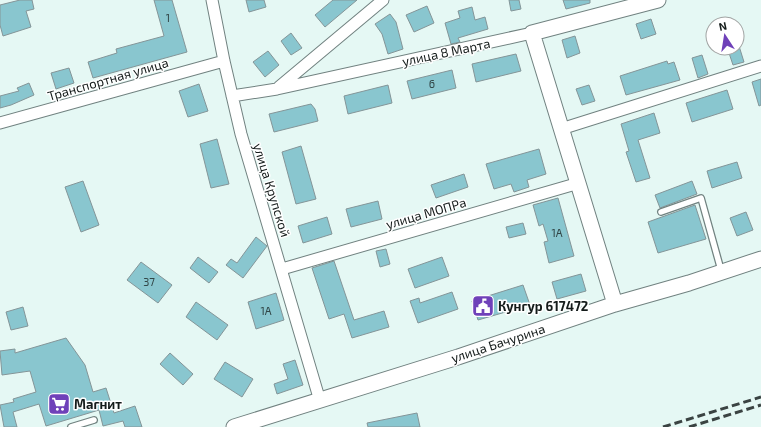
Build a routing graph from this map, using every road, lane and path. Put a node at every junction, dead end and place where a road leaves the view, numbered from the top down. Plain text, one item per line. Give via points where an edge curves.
1 (212, 0) edge
2 (383, 0) edge
3 (658, 0) edge
4 (532, 33) junction
5 (224, 61) junction
6 (761, 66) edge
7 (276, 89) junction
8 (232, 96) junction
9 (0, 123) edge
10 (561, 129) junction
11 (579, 183) junction
12 (661, 212) dead end
13 (761, 259) edge
14 (282, 270) junction
15 (722, 272) junction
16 (615, 304) junction
17 (320, 400) junction
18 (94, 420) dead end
19 (71, 427) edge
20 (234, 427) edge

1 - 5 street, улица Крупской
2 - 7 street
3 - 4 street, улица 8 Марта
4 - 7 street, улица 8 Марта
4 - 10 street
5 - 8 street, улица Крупской
5 - 9 street, Транспортная улица
6 - 10 street
7 - 8 street, улица 8 Марта
8 - 14 street, улица Крупской
10 - 11 street
11 - 14 street, улица МОПРа
11 - 16 street
12 - 15 lane via 701,198
13 - 15 street, улица Бачурина
14 - 17 street, улица Крупской
15 - 16 street, улица Бачурина
16 - 17 street, улица Бачурина
17 - 20 street, улица Бачурина
18 - 19 lane

